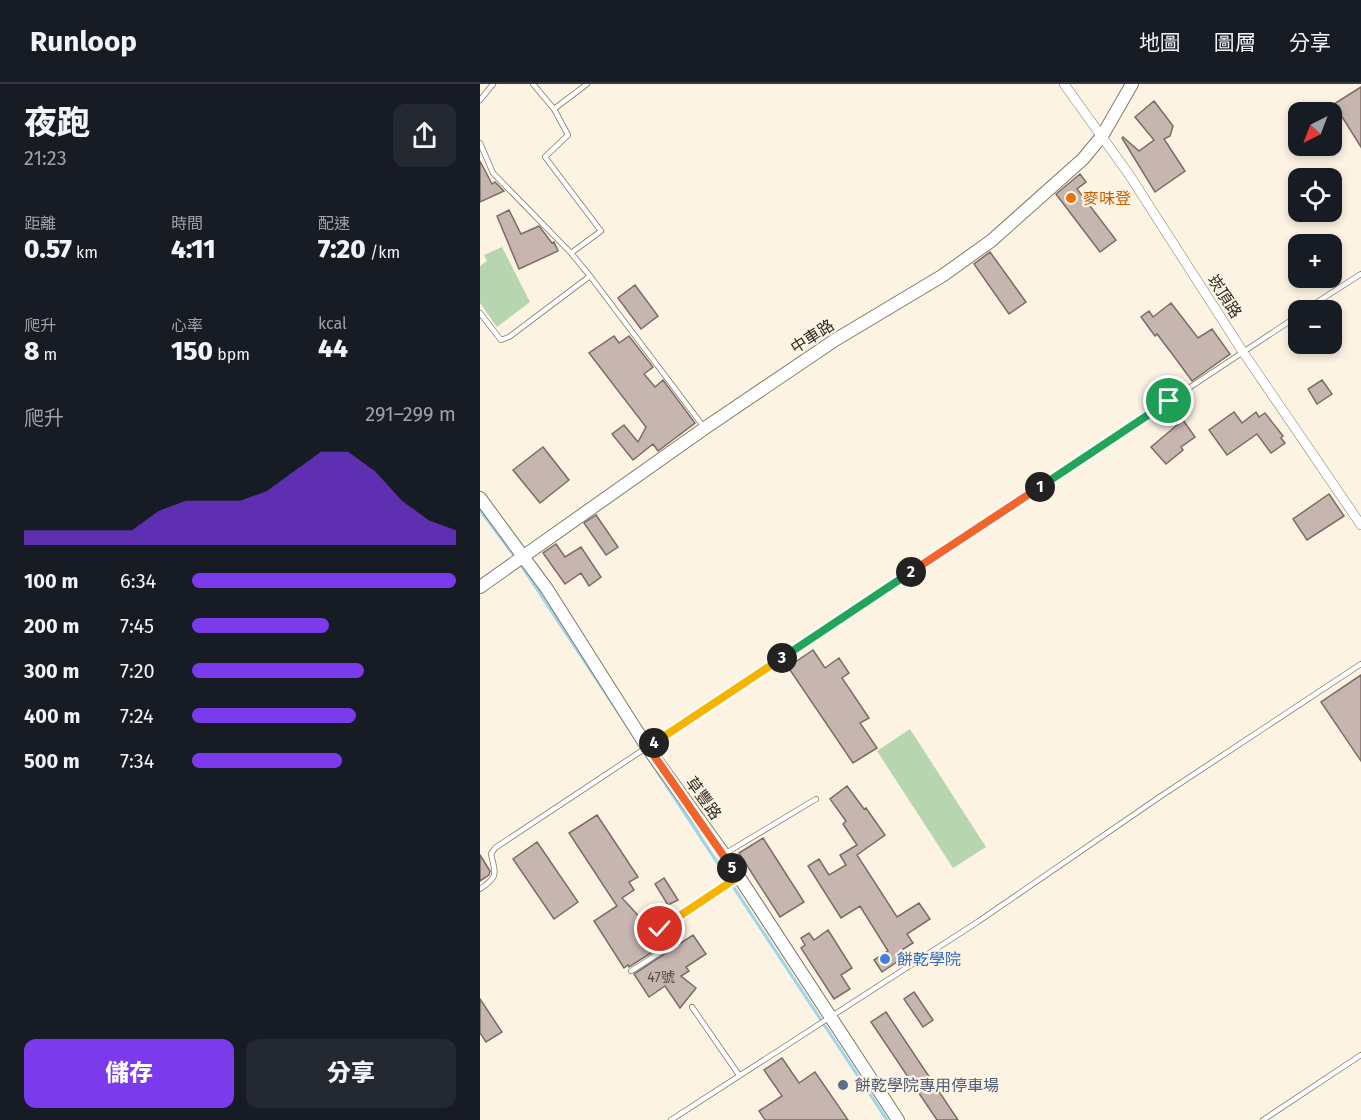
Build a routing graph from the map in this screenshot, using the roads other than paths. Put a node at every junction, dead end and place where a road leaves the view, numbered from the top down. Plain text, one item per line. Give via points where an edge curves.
1 (493, 84) edge
2 (532, 84) edge
3 (587, 84) edge
4 (1064, 84) edge
5 (1132, 84) edge
6 (480, 100) edge
7 (554, 109) junction
8 (1102, 136) junction
9 (480, 143) edge
10 (571, 253) junction
11 (1361, 274) edge
12 (590, 276) junction
13 (1321, 300) edge
14 (480, 313) edge
15 (1288, 322) edge
16 (1243, 352) junction
17 (705, 428) junction
18 (480, 498) edge
19 (1361, 525) edge
20 (524, 556) junction
21 (480, 587) edge
22 (1361, 664) edge
23 (648, 747) junction
24 (816, 799) dead end
25 (724, 854) junction
26 (738, 877) junction
27 (480, 889) edge
28 (632, 971) dead end
29 (692, 1007) dead end
30 (831, 1016) junction
31 (1361, 1055) edge
32 (739, 1075) junction
33 (670, 1120) edge
34 (898, 1120) edge
35 (1263, 1120) edge

1 - 6 lane
2 - 7 lane
3 - 7 lane
4 - 8 street, 崁頂路
5 - 8 street, 中車路
7 - 10 lane via 568,135 545,157 601,231
8 - 16 street, 崁頂路
8 - 17 street, 中車路 via 1083,159 991,241
9 - 10 lane via 493,173
10 - 12 lane
11 - 13 lane
12 - 14 lane via 509,338 501,340
12 - 17 lane
15 - 16 lane
16 - 19 street, 崁頂路
16 - 23 lane
17 - 20 street, 中車路
18 - 20 street, 草豐路
20 - 21 street, 中車路
20 - 23 street, 草豐路
22 - 30 lane
23 - 25 street, 草豐路
23 - 27 lane via 495,848 491,854 493,880
24 - 25 lane
25 - 26 street, 草豐路
26 - 28 lane via 660,929 672,945
26 - 30 street, 草豐路
29 - 32 lane
30 - 32 lane
30 - 34 street, 草豐路
31 - 35 lane
32 - 33 lane

